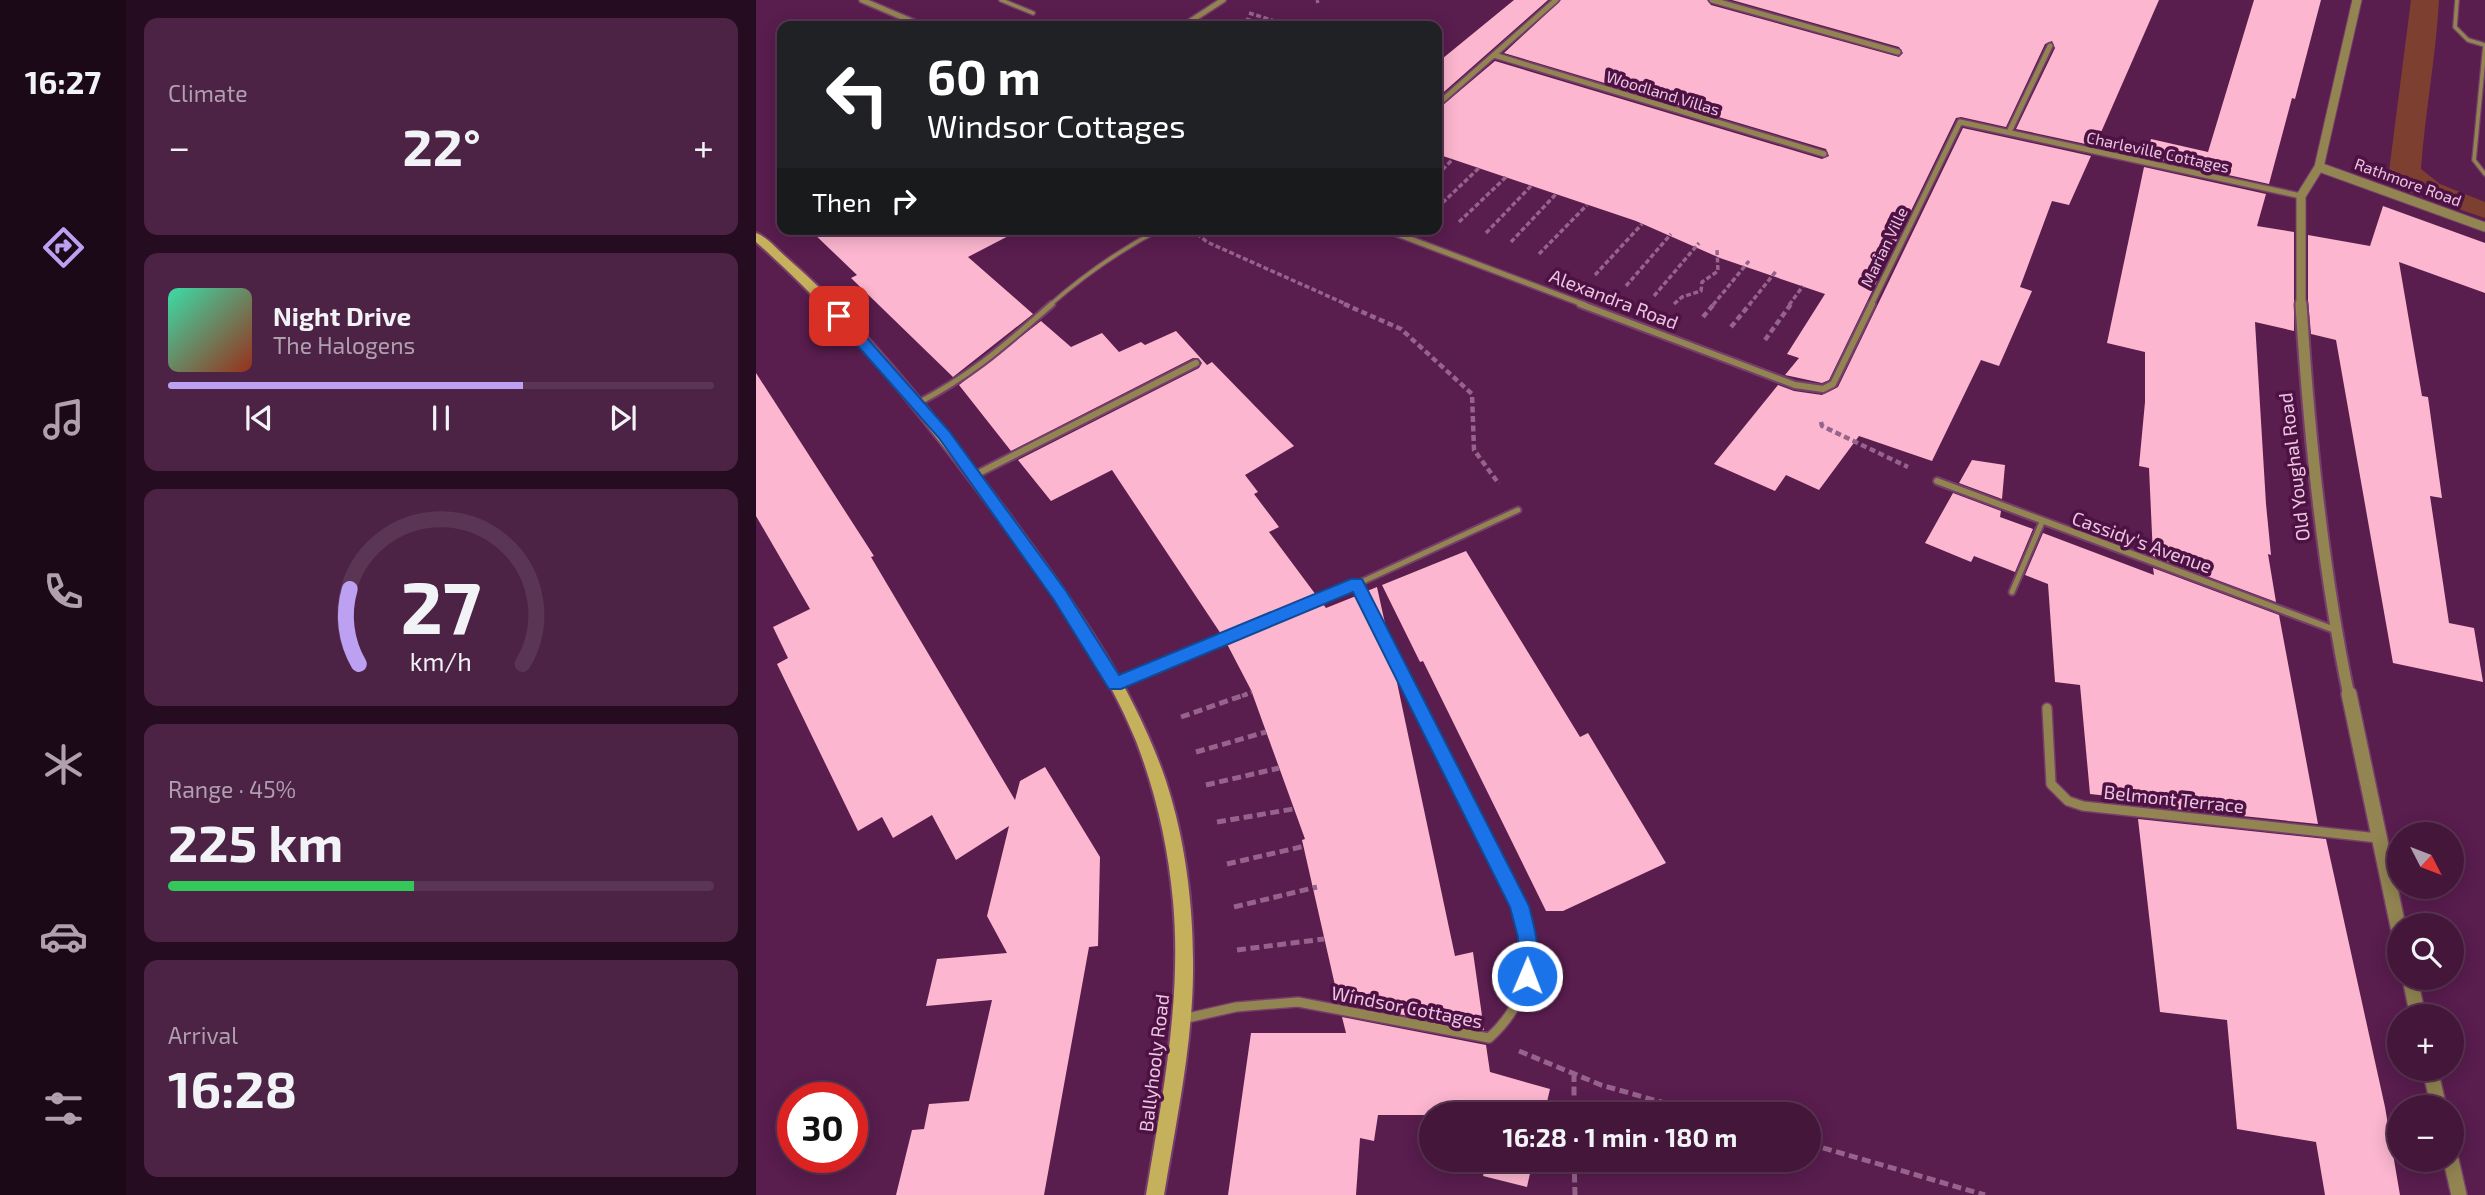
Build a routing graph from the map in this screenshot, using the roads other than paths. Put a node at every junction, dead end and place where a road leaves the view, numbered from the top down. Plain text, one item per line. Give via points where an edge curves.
1 (862, 0) edge
2 (1001, 0) edge
3 (1223, 0) edge
4 (1556, 0) edge
5 (1712, 0) edge
6 (2357, 0) edge
7 (2457, 0) edge
8 (1033, 13) dead end
9 (911, 21) edge
10 (1192, 21) edge
11 (2485, 45) edge
12 (2050, 46) dead end
13 (1898, 51) dead end
14 (1494, 55) junction
15 (1442, 102) edge
16 (1960, 122) joint
17 (2009, 132) junction
18 (1824, 155) dead end
19 (2319, 167) junction
20 (2485, 174) edge
21 (2301, 197) junction
22 (2485, 227) edge
23 (1149, 235) edge
24 (1400, 235) edge
25 (756, 236) edge
26 (1196, 363) dead end
27 (1833, 384) joint
28 (918, 403) junction
29 (973, 476) junction
30 (1937, 481) dead end
31 (1518, 510) road end
32 (2042, 522) junction
33 (1357, 584) junction
34 (2012, 592) dead end
35 (2335, 631) junction
36 (1115, 684) junction
37 (2047, 708) dead end
38 (2378, 838) junction
39 (2395, 913) edge
40 (1182, 1019) junction
41 (2454, 1172) edge
42 (1155, 1195) edge
43 (2459, 1195) edge

1 - 9 street
2 - 8 lane
3 - 10 street
4 - 14 street
5 - 13 street
6 - 19 street
7 - 11 lane via 2455,27 2468,40
11 - 20 lane via 2474,160
12 - 17 street
14 - 15 street
14 - 18 street, Woodland Villas
16 - 17 street, Charleville Cottages
16 - 27 street, Marian Ville
17 - 21 street, Charleville Cottages
19 - 21 street
19 - 22 street, Rathmore Road
21 - 35 street, Old Youghal Road via 2300,289 2307,403
23 - 28 lane via 1080,279 984,364
24 - 27 street, Alexandra Road via 1795,385 1823,389
25 - 28 main road, Ballyhooly Road via 819,295
26 - 29 street
28 - 29 main road, Ballyhooly Road
29 - 36 main road, Ballyhooly Road via 1060,596
30 - 32 street, Cassidy's Avenue
31 - 33 lane
32 - 34 lane
32 - 35 street, Cassidy's Avenue
33 - 36 street
33 - 40 street, Windsor Cottages via 1520,906 1527,937 1527,976 1519,1007 1489,1038 1297,1002 1236,1007
35 - 38 street, Old Youghal Road
36 - 40 main road, Ballyhooly Road via 1153,770 1170,826 1183,930
37 - 38 street, Belmont Terrace via 2051,784 2068,801
38 - 39 street, Old Youghal Road
40 - 42 main road, Ballyhooly Road
41 - 43 street

